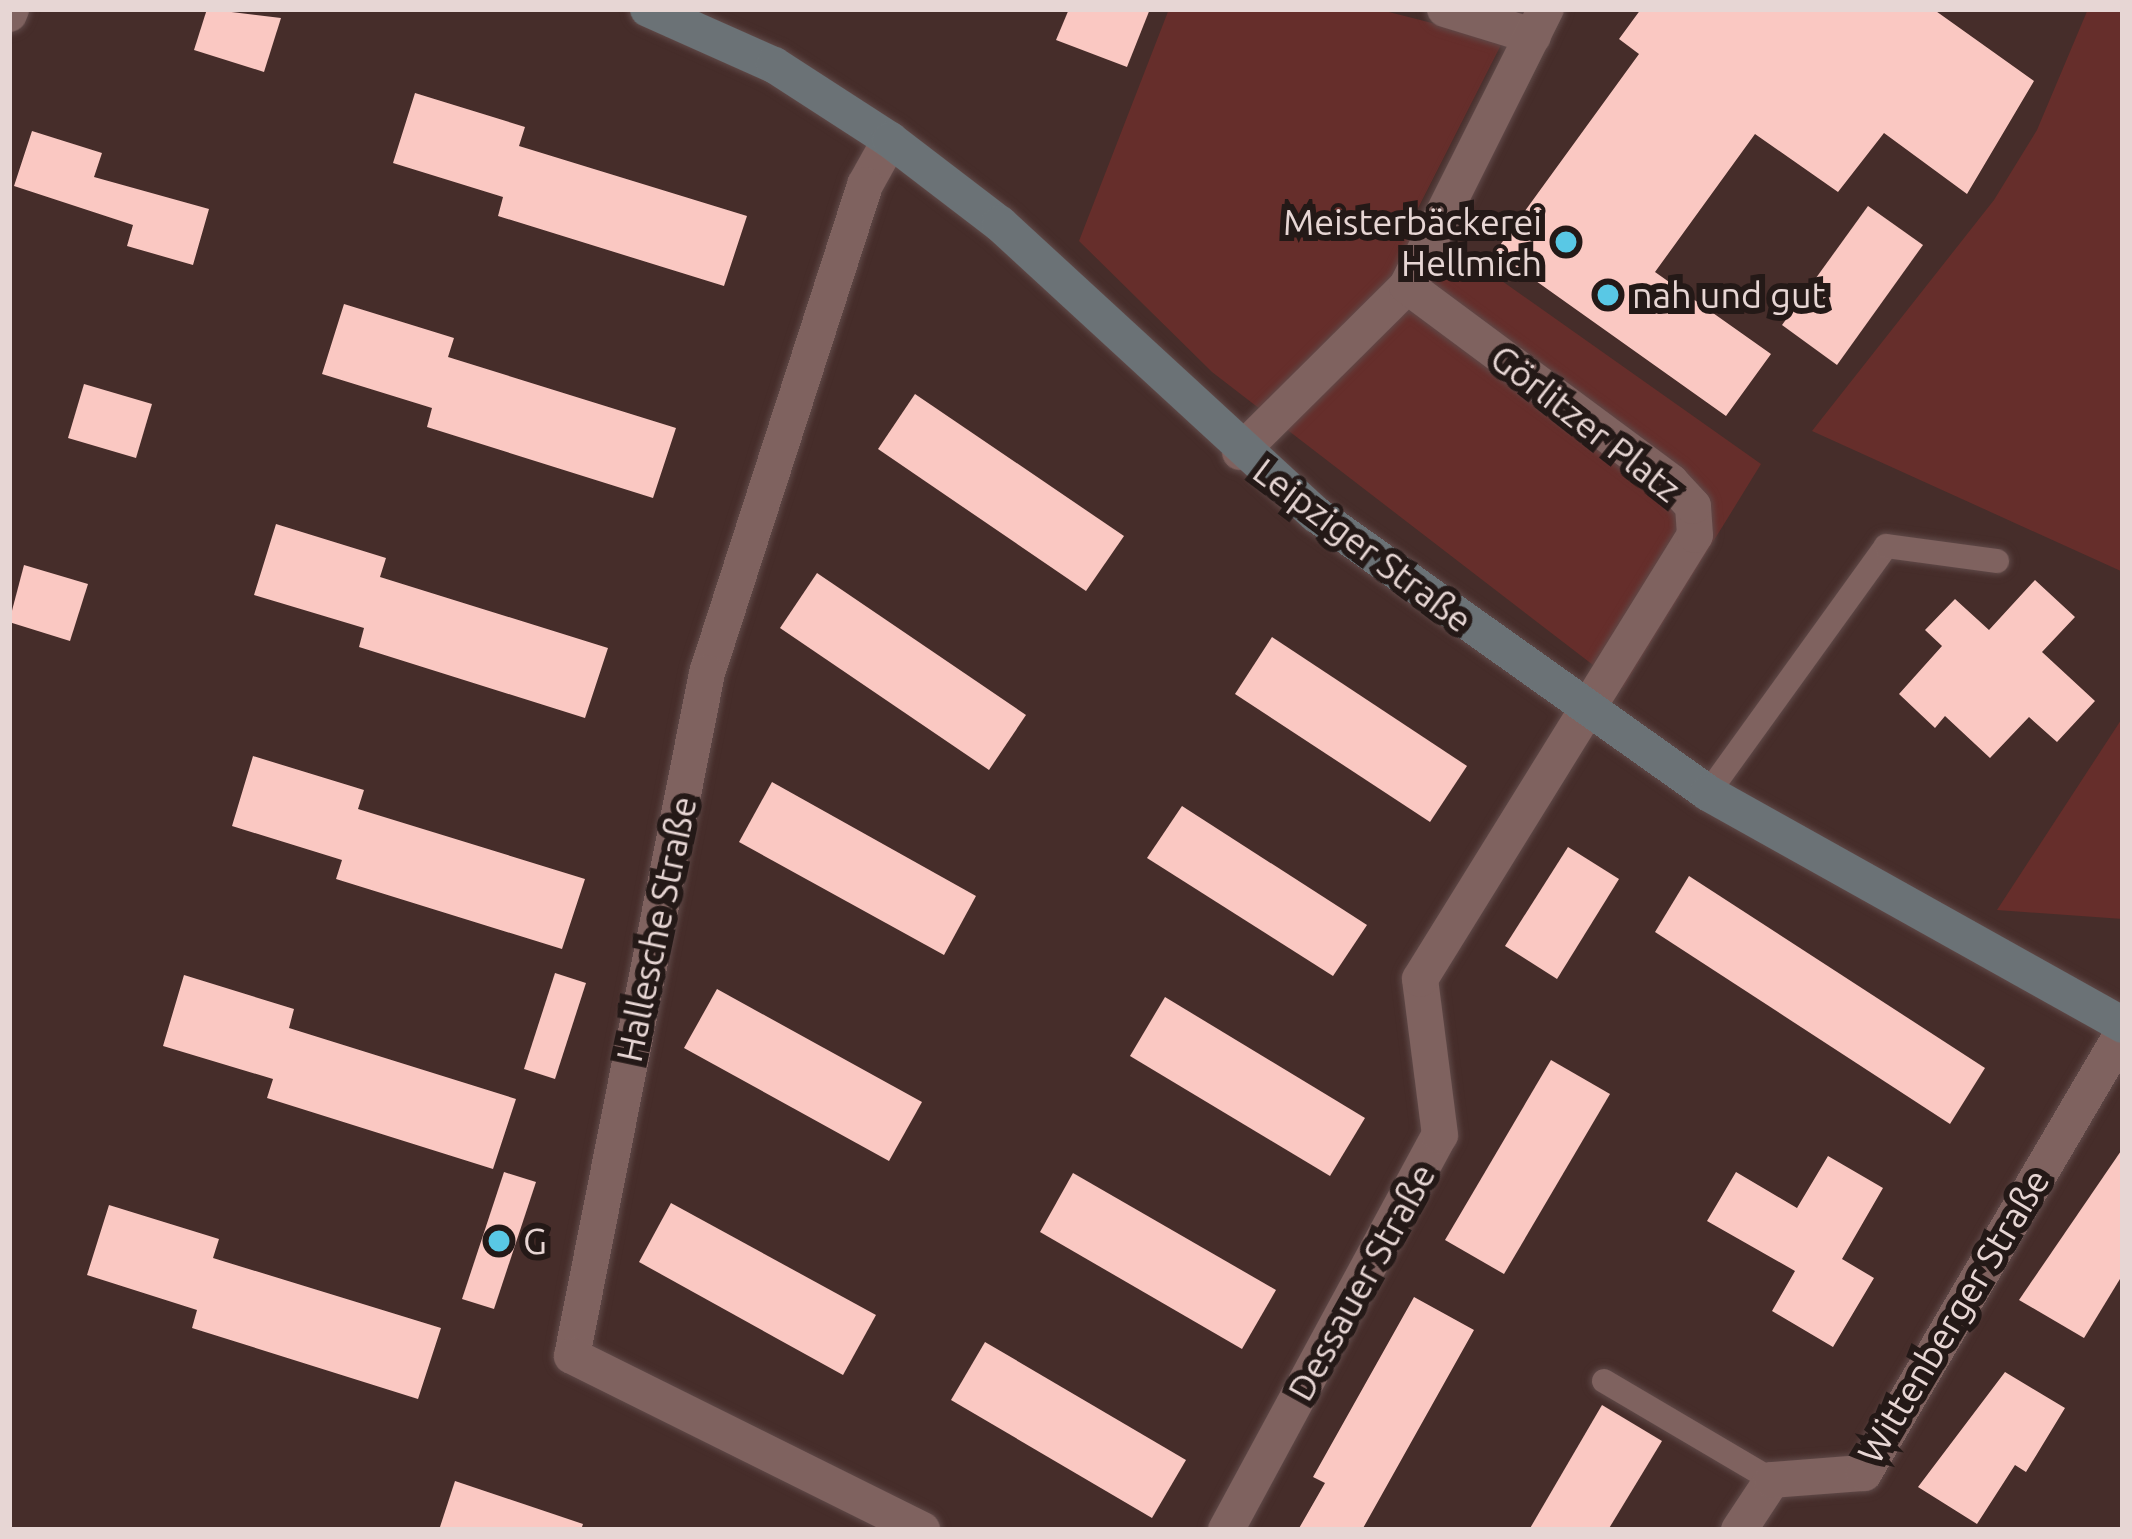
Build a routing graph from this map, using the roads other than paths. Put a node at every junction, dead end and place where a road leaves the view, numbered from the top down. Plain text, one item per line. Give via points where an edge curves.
1 (648, 9) edge
2 (1445, 9) edge
3 (1539, 22) edge
4 (890, 140) junction
5 (1407, 286) junction
6 (1240, 452) junction
7 (1997, 562) dead end
8 (1588, 710) junction
9 (1708, 793) junction
10 (2123, 1029) edge
11 (1604, 1381) dead end
12 (1772, 1480) junction
13 (922, 1530) edge
14 (1226, 1530) edge
15 (1739, 1530) edge

1 - 4 main road, Leipziger Straße via 774,65
2 - 3 street
3 - 5 street
4 - 6 main road, Leipziger Straße via 1000,224
4 - 13 street, Hallesche Straße via 866,185 707,673 572,1356
5 - 6 street
5 - 8 street, Görlitzer Platz via 1693,506 1695,535
6 - 8 main road, Leipziger Straße
7 - 9 lane via 1886,546
8 - 9 main road, Leipziger Straße
8 - 14 street, Dessauer Straße via 1420,979 1440,1135
9 - 10 main road, Leipziger Straße
10 - 12 street, Wittenberger Straße via 1864,1473
11 - 12 lane
12 - 15 street

